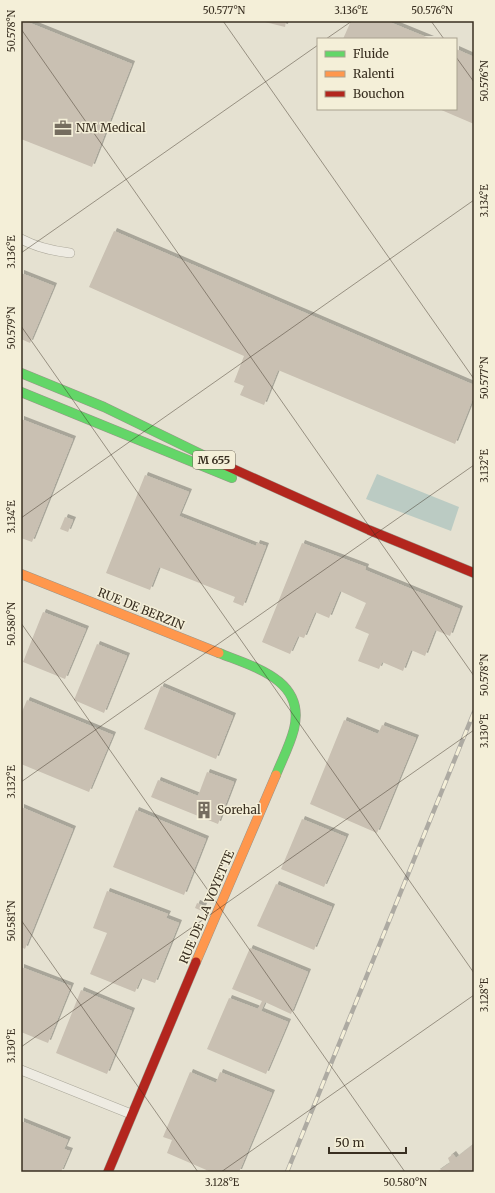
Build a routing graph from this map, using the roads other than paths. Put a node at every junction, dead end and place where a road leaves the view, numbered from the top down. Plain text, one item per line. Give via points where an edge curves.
1 (21, 239) edge
2 (70, 253) dead end
3 (21, 373) edge
4 (21, 392) edge
5 (369, 530) junction
6 (474, 573) edge
7 (21, 575) edge
8 (253, 666) joint
9 (21, 1070) edge
10 (132, 1114) junction
11 (108, 1172) edge

1 - 2 street via 53,251
3 - 5 main road, M 655 via 104,407
4 - 5 main road, M 655 via 255,488
5 - 6 main road, M 655
7 - 8 main road, RUE DE BERZIN
8 - 10 main road, RUE DE LA VOYETTE via 288,689 297,714 293,733
9 - 10 street
10 - 11 main road, RUE DE LA VOYETTE

